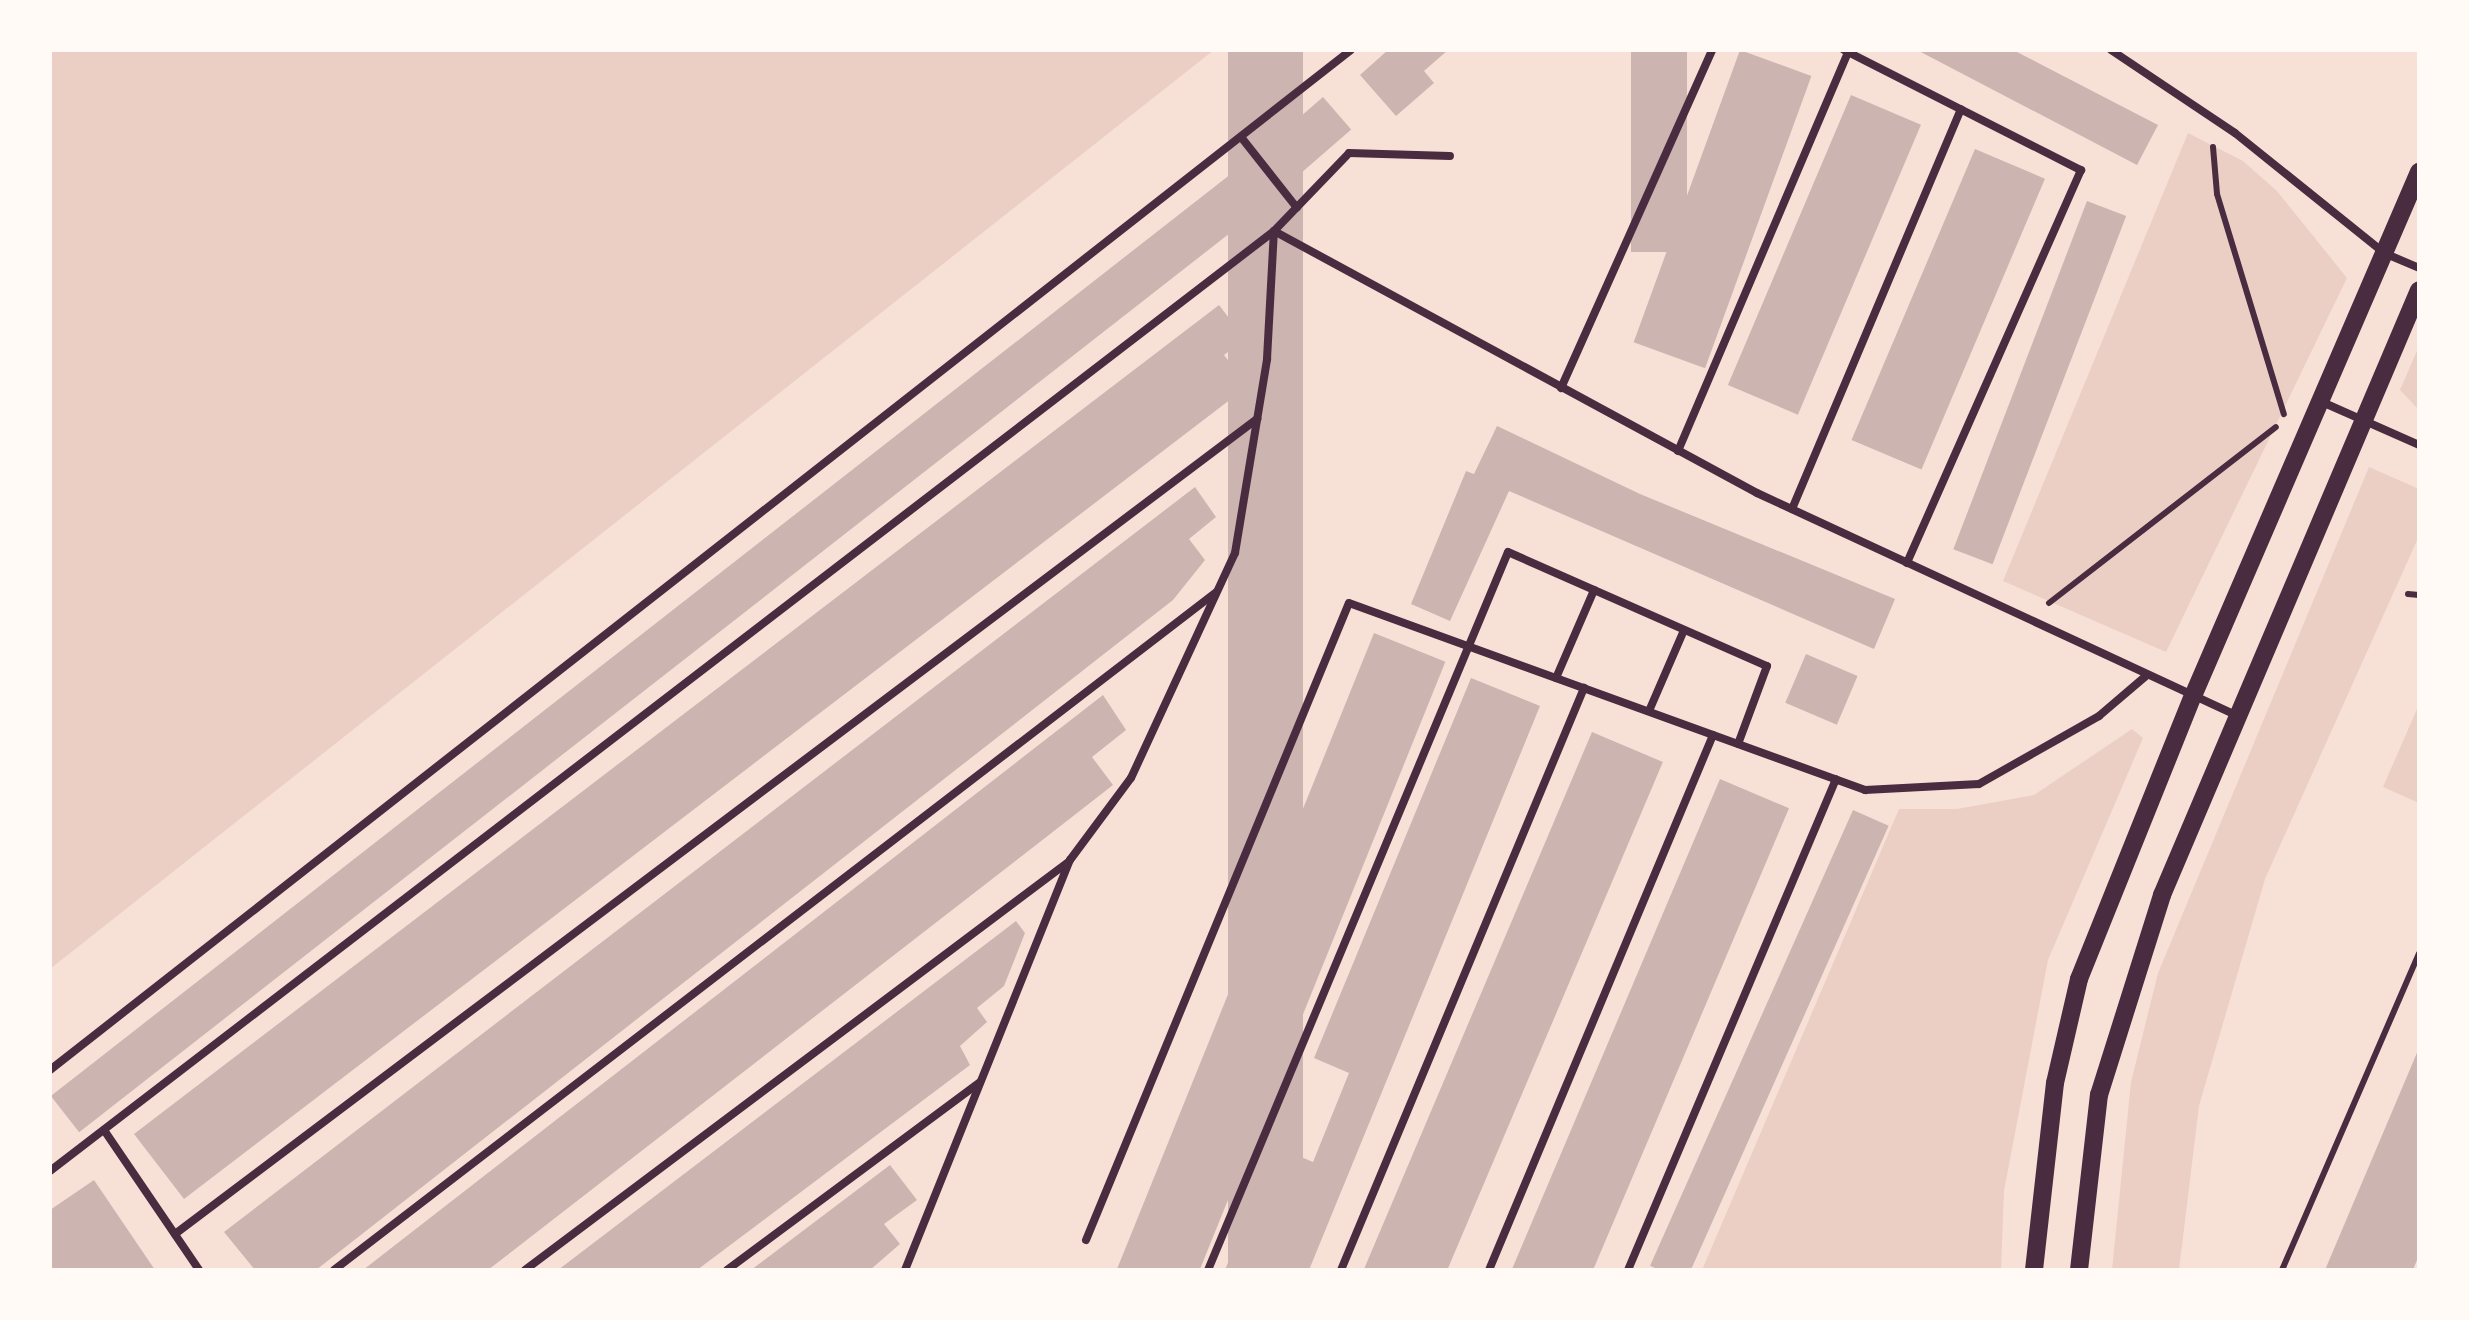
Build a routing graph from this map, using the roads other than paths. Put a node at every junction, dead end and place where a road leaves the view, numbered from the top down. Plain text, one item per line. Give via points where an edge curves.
1 (1351, 50) edge
2 (1712, 50) edge
3 (2111, 50) edge
4 (1846, 51) edge
5 (1961, 109) junction
6 (1240, 137) junction
7 (1450, 156) dead end
8 (2419, 172) edge
9 (1297, 208) junction
10 (1274, 231) junction
11 (2384, 253) junction
12 (2419, 268) edge
13 (2419, 290) edge
14 (1562, 388) junction
15 (2320, 401) junction
16 (1257, 419) junction
17 (2364, 420) junction
18 (2419, 445) edge
19 (1678, 451) junction
20 (1792, 509) junction
21 (1907, 563) junction
22 (1594, 590) junction
23 (1218, 591) junction
24 (1684, 630) junction
25 (1469, 646) junction
26 (2146, 675) junction
27 (1556, 678) junction
28 (1584, 688) junction
29 (2193, 696) junction
30 (1649, 712) junction
31 (2236, 715) junction
32 (1714, 734) junction
33 (1738, 744) junction
34 (1836, 779) junction
35 (1070, 860) junction
36 (50, 1070) edge
37 (981, 1082) junction
38 (104, 1130) junction
39 (50, 1171) edge
40 (175, 1234) junction
41 (1086, 1240) dead end
42 (199, 1270) edge
43 (334, 1270) edge
44 (525, 1270) edge
45 (727, 1270) edge
46 (905, 1270) edge
47 (1208, 1270) edge
48 (1342, 1270) edge
49 (1489, 1270) edge
50 (1628, 1270) edge
51 (2034, 1270) edge
52 (2078, 1270) edge

1 - 6 lane
2 - 14 lane
3 - 11 lane via 2210,116
4 - 5 lane
4 - 19 lane
5 - 20 lane
5 - 21 lane via 2081,170
6 - 9 lane
6 - 36 lane
7 - 9 lane via 1350,153
8 - 11 street
9 - 10 lane
10 - 14 lane
10 - 16 lane
10 - 38 lane
11 - 12 lane
11 - 15 street
13 - 17 street
14 - 19 lane
15 - 17 lane
15 - 29 street
16 - 23 lane via 1235,553
16 - 40 lane
17 - 18 lane
17 - 31 street
19 - 20 lane
20 - 21 lane
21 - 26 lane
22 - 24 lane
22 - 25 lane via 1508,552
22 - 27 lane
23 - 35 lane via 1131,778
23 - 43 lane
24 - 30 lane
24 - 33 lane via 1767,666
25 - 27 lane
25 - 41 lane via 1350,603
25 - 47 lane
26 - 29 lane
26 - 34 lane via 2099,716 1979,784 1865,790
27 - 28 lane
28 - 30 lane
28 - 48 lane
29 - 31 lane
29 - 51 street via 2080,979 2055,1082
30 - 32 lane
31 - 52 street via 2126,998 2099,1095
32 - 33 lane
32 - 49 lane
33 - 34 lane
34 - 50 lane
35 - 37 lane
35 - 44 lane
37 - 45 lane
37 - 46 lane
38 - 39 lane
38 - 40 lane
40 - 42 lane

